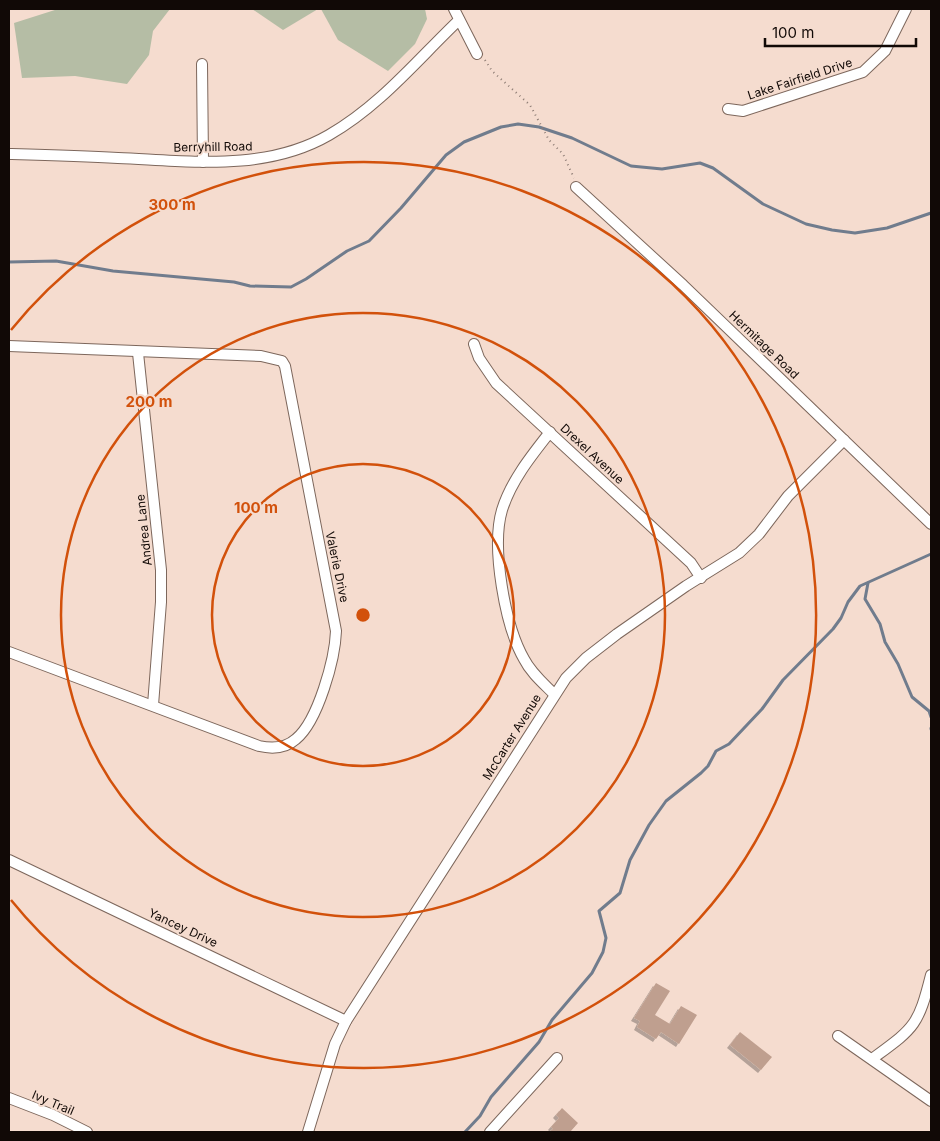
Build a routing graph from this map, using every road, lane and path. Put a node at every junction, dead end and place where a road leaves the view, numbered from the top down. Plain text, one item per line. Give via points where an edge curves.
1 (454, 9) edge
2 (906, 9) edge
3 (459, 20) junction
4 (477, 54) joint
5 (202, 64) dead end
6 (728, 109) dead end
7 (9, 154) edge
8 (203, 162) junction
9 (570, 168) dead end
10 (576, 186) dead end
11 (474, 344) dead end
12 (9, 346) edge
13 (138, 353) junction
14 (550, 432) junction
15 (844, 440) junction
16 (931, 524) edge
17 (701, 578) junction
18 (9, 652) edge
19 (554, 694) junction
20 (153, 705) junction
21 (9, 860) edge
22 (931, 975) edge
23 (346, 1021) junction
24 (838, 1036) dead end
25 (557, 1058) dead end
26 (872, 1059) junction
27 (9, 1098) edge
28 (931, 1101) edge
29 (87, 1132) edge
30 (308, 1132) edge
31 (490, 1132) edge

1 - 3 street
2 - 6 street, Lake Fairfield Drive via 885,51 863,72 743,111
3 - 4 street
3 - 8 street, Berryhill Road via 397,81 330,134 280,155 254,160
4 - 9 path via 530,105 549,140 563,154
5 - 8 street
7 - 8 street, Berryhill Road
10 - 15 street, Hermitage Road
11 - 14 street, Drexel Avenue via 489,376
12 - 13 street, Valerie Drive
13 - 20 street, Andrea Lane via 161,570
13 - 20 street, Valerie Drive via 261,356 282,361 336,631 333,664 312,716 298,738 284,746 259,746
14 - 17 street, Drexel Avenue via 691,563
14 - 19 street via 533,453 506,499 498,527 498,547 502,584 520,652 532,671
15 - 16 street, Hermitage Road
15 - 17 street, McCarter Avenue via 788,496 750,544
17 - 19 street, McCarter Avenue via 586,658
18 - 20 street, Valerie Drive
19 - 23 street, McCarter Avenue
21 - 23 street, Yancey Drive
22 - 26 street via 924,1005 915,1024
23 - 30 street, McCarter Avenue via 335,1044
24 - 26 street
25 - 31 street
26 - 28 street
27 - 29 street, Ivy Trail

